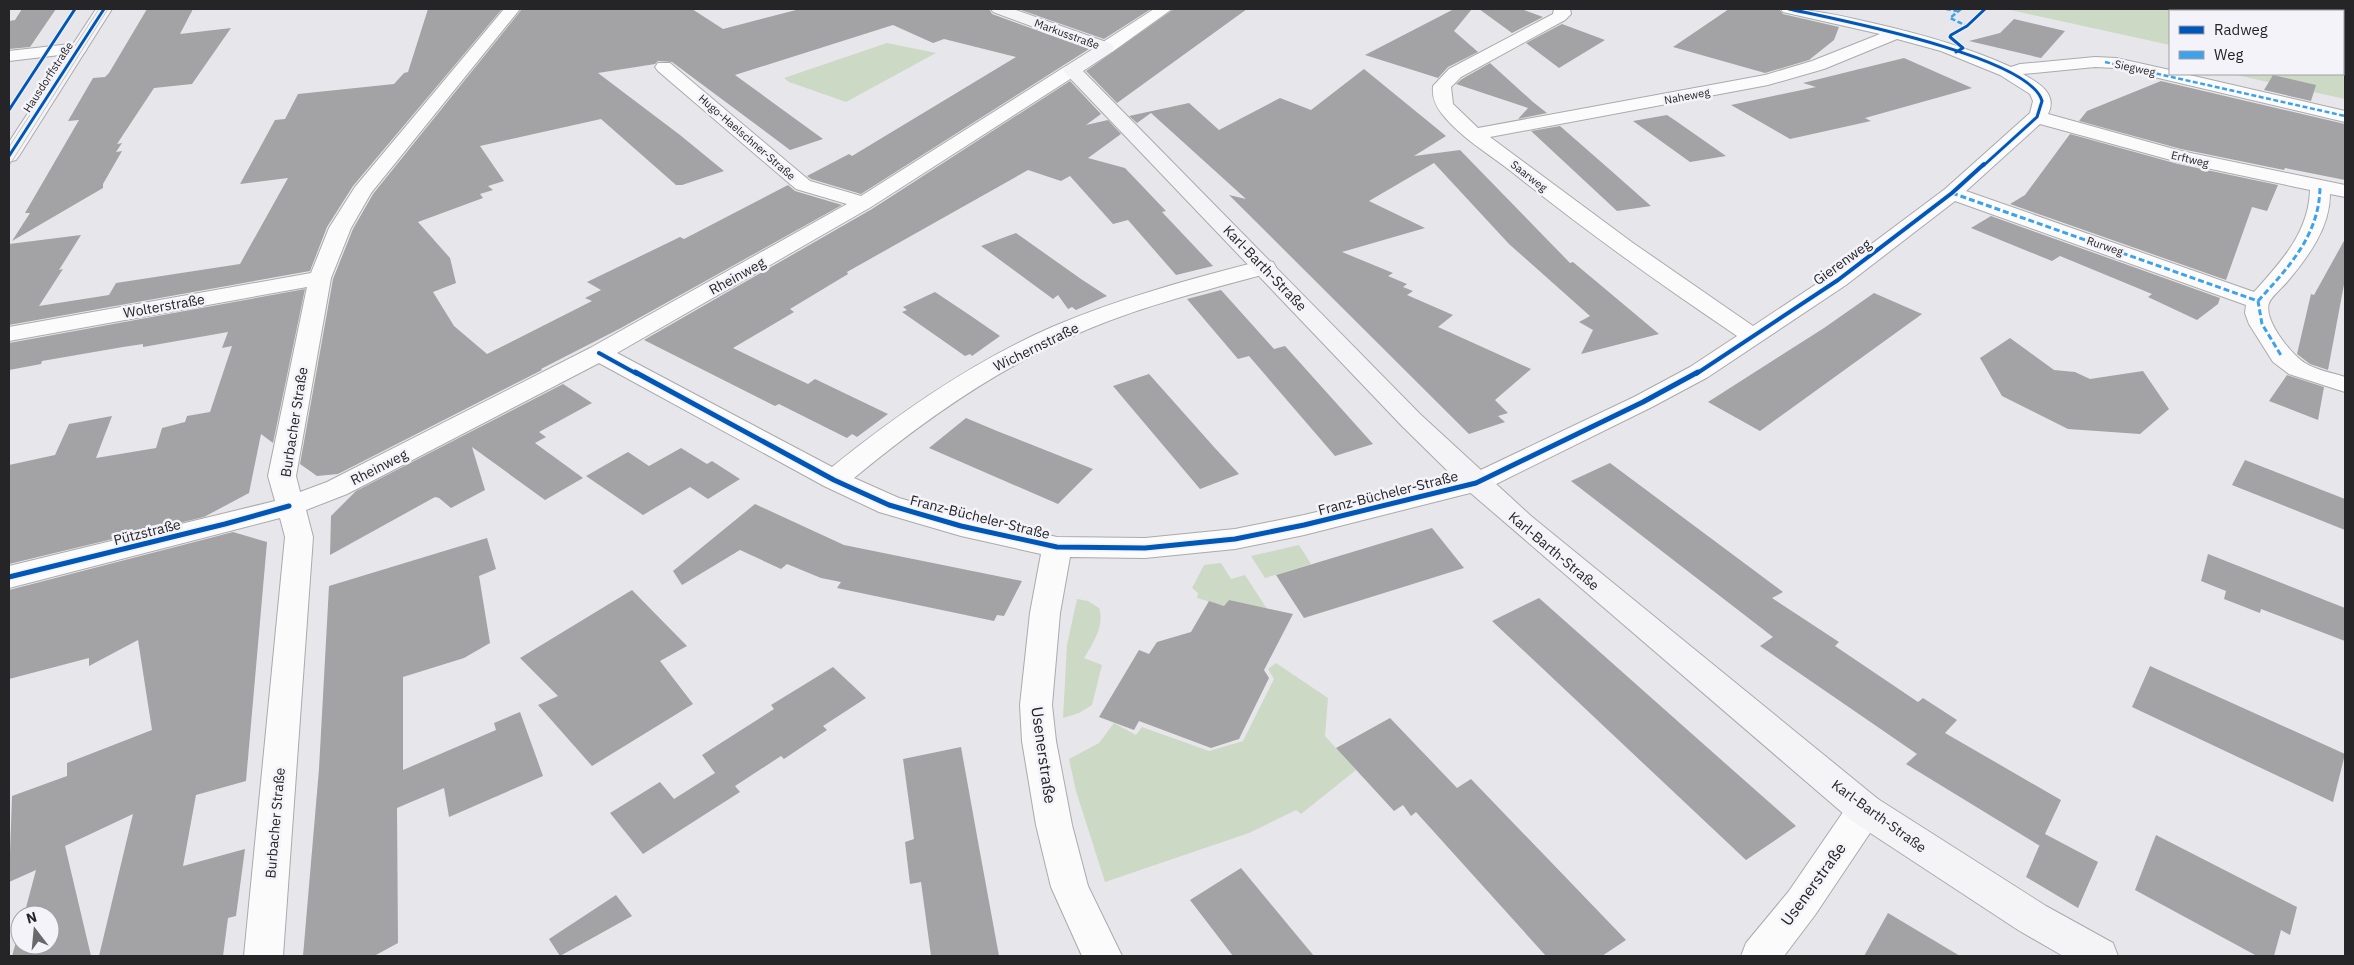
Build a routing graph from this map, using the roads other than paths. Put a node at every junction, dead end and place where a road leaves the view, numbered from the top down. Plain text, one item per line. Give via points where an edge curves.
1 (104, 9) edge
2 (512, 9) edge
3 (999, 9) edge
4 (1164, 9) edge
5 (1562, 9) edge
6 (1789, 9) edge
7 (1893, 34) junction
8 (80, 48) junction
9 (1106, 48) junction
10 (9, 56) edge
11 (664, 67) dead end
12 (1072, 70) junction
13 (2010, 74) junction
14 (2345, 116) edge
15 (2037, 117) junction
16 (1475, 134) junction
17 (9, 156) edge
18 (2320, 186) junction
19 (2345, 191) edge
20 (1952, 193) junction
21 (864, 203) junction
22 (1265, 267) junction
23 (320, 278) junction
24 (2258, 301) junction
25 (9, 334) edge
26 (1754, 336) junction
27 (599, 353) junction
28 (2345, 386) edge
29 (834, 480) junction
30 (1476, 483) junction
31 (289, 506) junction
32 (1057, 547) junction
33 (9, 577) edge
34 (1865, 810) junction
35 (263, 956) edge
36 (1102, 956) edge
37 (1760, 956) edge
38 (2099, 956) edge

1 - 8 street, Hausdorffstraße
2 - 23 street, Burbacher Straße via 362,190 340,228
3 - 9 street, Markusstraße
4 - 9 street, Rheinweg
5 - 16 street, Saarweg via 1563,14 1559,18 1455,73 1442,86 1444,104
6 - 7 street
7 - 13 street via 1956,52
7 - 16 street, Naheweg via 1818,65 1768,80
8 - 10 street
8 - 17 street, Hausdorffstraße
9 - 12 street, Rheinweg
11 - 21 street, Hugo-Haelschner-Straße via 803,185
12 - 21 street, Rheinweg
12 - 22 street, Karl-Barth-Straße
13 - 14 street, Siegweg via 2020,69 2116,63
13 - 15 street via 2039,93 2043,102
15 - 18 street, Erftweg via 2178,156
15 - 20 street, Gierenweg
16 - 26 street, Saarweg via 1596,226
18 - 19 street, Erftweg
18 - 24 street via 2322,202 2305,244
20 - 24 street, Rurweg
20 - 26 street, Gierenweg via 1838,280
21 - 27 street, Rheinweg
22 - 29 street, Wichernstraße via 1132,305 1058,334 983,374 933,406
22 - 30 street, Karl-Barth-Straße
23 - 25 street, Wolterstraße
23 - 31 street, Burbacher Straße via 282,476
24 - 28 street via 2257,313 2261,324 2282,357 2298,369
26 - 30 street, Gierenweg via 1643,402
27 - 29 street, Franz-Bücheler-Straße
27 - 31 street, Rheinweg via 338,488
29 - 32 street, Franz-Bücheler-Straße via 889,505 961,526
30 - 32 street, Franz-Bücheler-Straße via 1235,539 1145,548
30 - 34 street, Karl-Barth-Straße
31 - 33 street, Pützstraße
31 - 35 street, Burbacher Straße via 299,537
32 - 36 street, Usenerstraße via 1045,613 1036,705 1039,741 1054,825 1070,887
34 - 37 street, Usenerstraße via 1802,903
34 - 38 street, Karl-Barth-Straße via 2032,918

